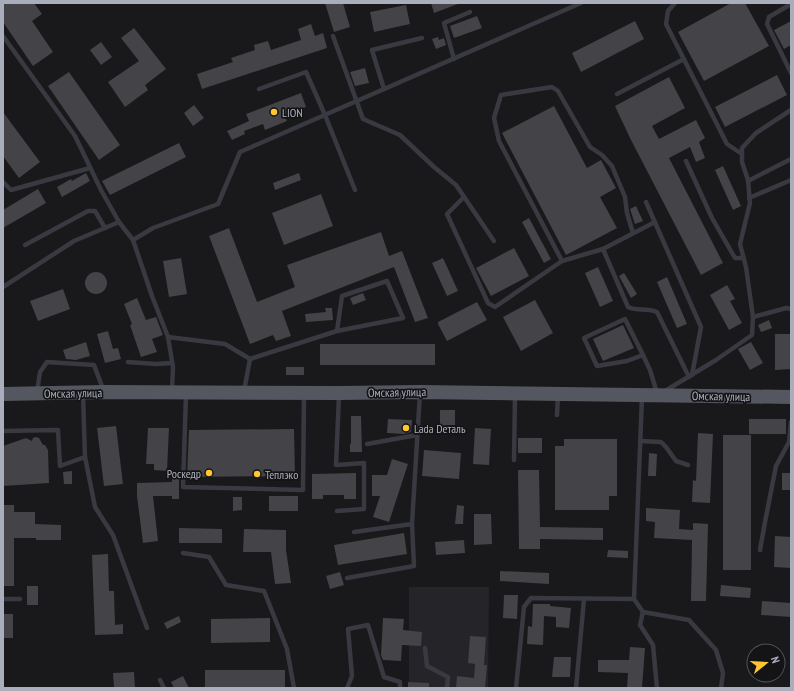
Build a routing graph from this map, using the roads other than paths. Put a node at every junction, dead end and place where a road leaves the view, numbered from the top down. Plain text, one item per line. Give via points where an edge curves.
1 (581, 3) edge
2 (675, 3) edge
3 (791, 4) edge
4 (470, 12) dead end
5 (3, 36) edge
6 (333, 36) dead end
7 (422, 38) dead end
8 (454, 59) junction
9 (684, 59) junction
10 (791, 73) edge
11 (259, 89) dead end
12 (384, 89) junction
13 (617, 94) dead end
14 (356, 101) junction
15 (791, 110) edge
16 (325, 115) junction
17 (742, 154) junction
18 (791, 159) edge
19 (686, 161) dead end
20 (90, 168) junction
21 (791, 180) edge
22 (748, 181) junction
23 (3, 183) edge
24 (355, 190) dead end
25 (464, 196) junction
26 (750, 198) junction
27 (646, 202) dead end
28 (119, 222) junction
29 (655, 222) junction
30 (105, 228) junction
31 (633, 233) junction
32 (133, 240) junction
33 (494, 241) dead end
34 (25, 245) dead end
35 (603, 249) junction
36 (743, 258) junction
37 (562, 261) junction
38 (3, 286) edge
39 (791, 309) edge
40 (753, 317) junction
41 (337, 331) junction
42 (168, 337) junction
43 (643, 355) junction
44 (250, 359) junction
45 (128, 362) dead end
46 (172, 363) junction
47 (690, 376) junction
48 (104, 392) junction
49 (172, 392) junction
50 (187, 392) junction
51 (420, 392) junction
52 (37, 393) junction
53 (83, 393) junction
54 (244, 393) junction
55 (304, 393) junction
56 (339, 393) junction
57 (515, 393) junction
58 (3, 394) edge
59 (558, 394) junction
60 (642, 395) junction
61 (658, 395) junction
62 (791, 397) edge
63 (557, 415) dead end
64 (791, 422) edge
65 (3, 431) edge
66 (417, 435) junction
67 (640, 441) junction
68 (367, 444) dead end
69 (84, 457) junction
70 (514, 460) dead end
71 (688, 465) dead end
72 (337, 511) dead end
73 (412, 524) junction
74 (354, 532) dead end
75 (760, 550) dead end
76 (183, 553) dead end
77 (347, 578) dead end
78 (3, 599) edge
79 (20, 599) dead end
80 (584, 599) junction
81 (634, 599) junction
82 (643, 612) junction
83 (147, 628) dead end
84 (425, 648) dead end
85 (160, 680) dead end
86 (164, 688) edge
87 (294, 688) edge
88 (347, 688) edge
89 (400, 688) edge
90 (447, 688) edge
91 (516, 688) edge
92 (576, 688) edge
93 (657, 688) edge
94 (721, 688) edge

1 - 8 lane
2 - 9 lane via 668,11 666,24
3 - 10 lane via 769,17 767,24
4 - 8 lane via 444,23
5 - 20 lane via 75,136
6 - 14 lane
7 - 12 lane via 372,50
8 - 12 lane
9 - 13 lane
9 - 17 lane via 727,144
11 - 16 lane via 306,72
12 - 14 lane
14 - 16 lane
14 - 25 lane via 363,119 400,135 456,184
15 - 17 lane via 756,133 742,148
16 - 24 lane
16 - 32 lane via 240,152 218,204 153,228
17 - 22 lane
18 - 22 lane
19 - 36 lane via 712,218 735,258
20 - 23 lane via 11,190
20 - 28 lane
21 - 26 lane
22 - 26 lane
25 - 33 lane
25 - 37 lane via 447,214 488,304 495,307
26 - 36 lane via 740,244
27 - 29 lane
28 - 30 lane
28 - 32 lane
29 - 31 lane
29 - 47 lane via 701,327
30 - 34 lane via 95,212 88,211
30 - 38 lane via 74,241
31 - 35 lane
31 - 37 lane via 625,197 612,166 590,146 558,91 552,87 501,95 494,118 499,141
32 - 42 lane
35 - 37 lane
35 - 47 lane via 628,306 634,310 649,308 657,312
36 - 40 lane
39 - 40 lane via 786,308
40 - 47 lane via 752,335
41 - 41 lane via 342,296 387,281 403,318
41 - 44 lane
42 - 44 lane via 225,344
42 - 46 lane
43 - 43 lane via 627,361 597,366 584,338 625,319
43 - 61 lane
44 - 54 lane
45 - 46 lane
46 - 49 lane
47 - 61 lane
48 - 49 main road, Омская улица
48 - 52 lane via 94,365 47,362 40,372
48 - 53 main road, Омская улица
49 - 50 main road, Омская улица
50 - 54 main road, Омская улица
50 - 55 lane via 183,488 303,490
51 - 56 main road, Омская улица
51 - 57 main road, Омская улица
51 - 66 lane
52 - 53 main road, Омская улица
52 - 58 main road, Омская улица
53 - 69 lane
54 - 55 main road, Омская улица
55 - 56 main road, Омская улица
56 - 72 lane via 336,465 364,463 364,508
57 - 59 main road, Омская улица
57 - 70 lane
59 - 60 main road, Омская улица
59 - 63 lane
60 - 61 main road, Омская улица
60 - 67 lane
61 - 62 main road, Омская улица
64 - 75 lane via 789,442 776,466
65 - 69 lane via 58,430 60,466
66 - 68 lane
66 - 73 lane
67 - 71 lane via 661,442 676,461
67 - 81 lane
69 - 83 lane via 95,507 113,535
73 - 74 lane
73 - 77 lane via 414,566
76 - 87 lane via 209,557 226,585 264,591 287,649
78 - 79 lane
80 - 81 lane
80 - 91 lane via 531,598 524,607
80 - 92 lane
81 - 82 lane
82 - 93 lane via 640,625 653,645
82 - 94 lane via 689,620 716,650 723,673
84 - 90 lane via 427,666 448,677
85 - 86 lane
88 - 89 lane via 352,676 348,629 368,625 384,676 400,682

